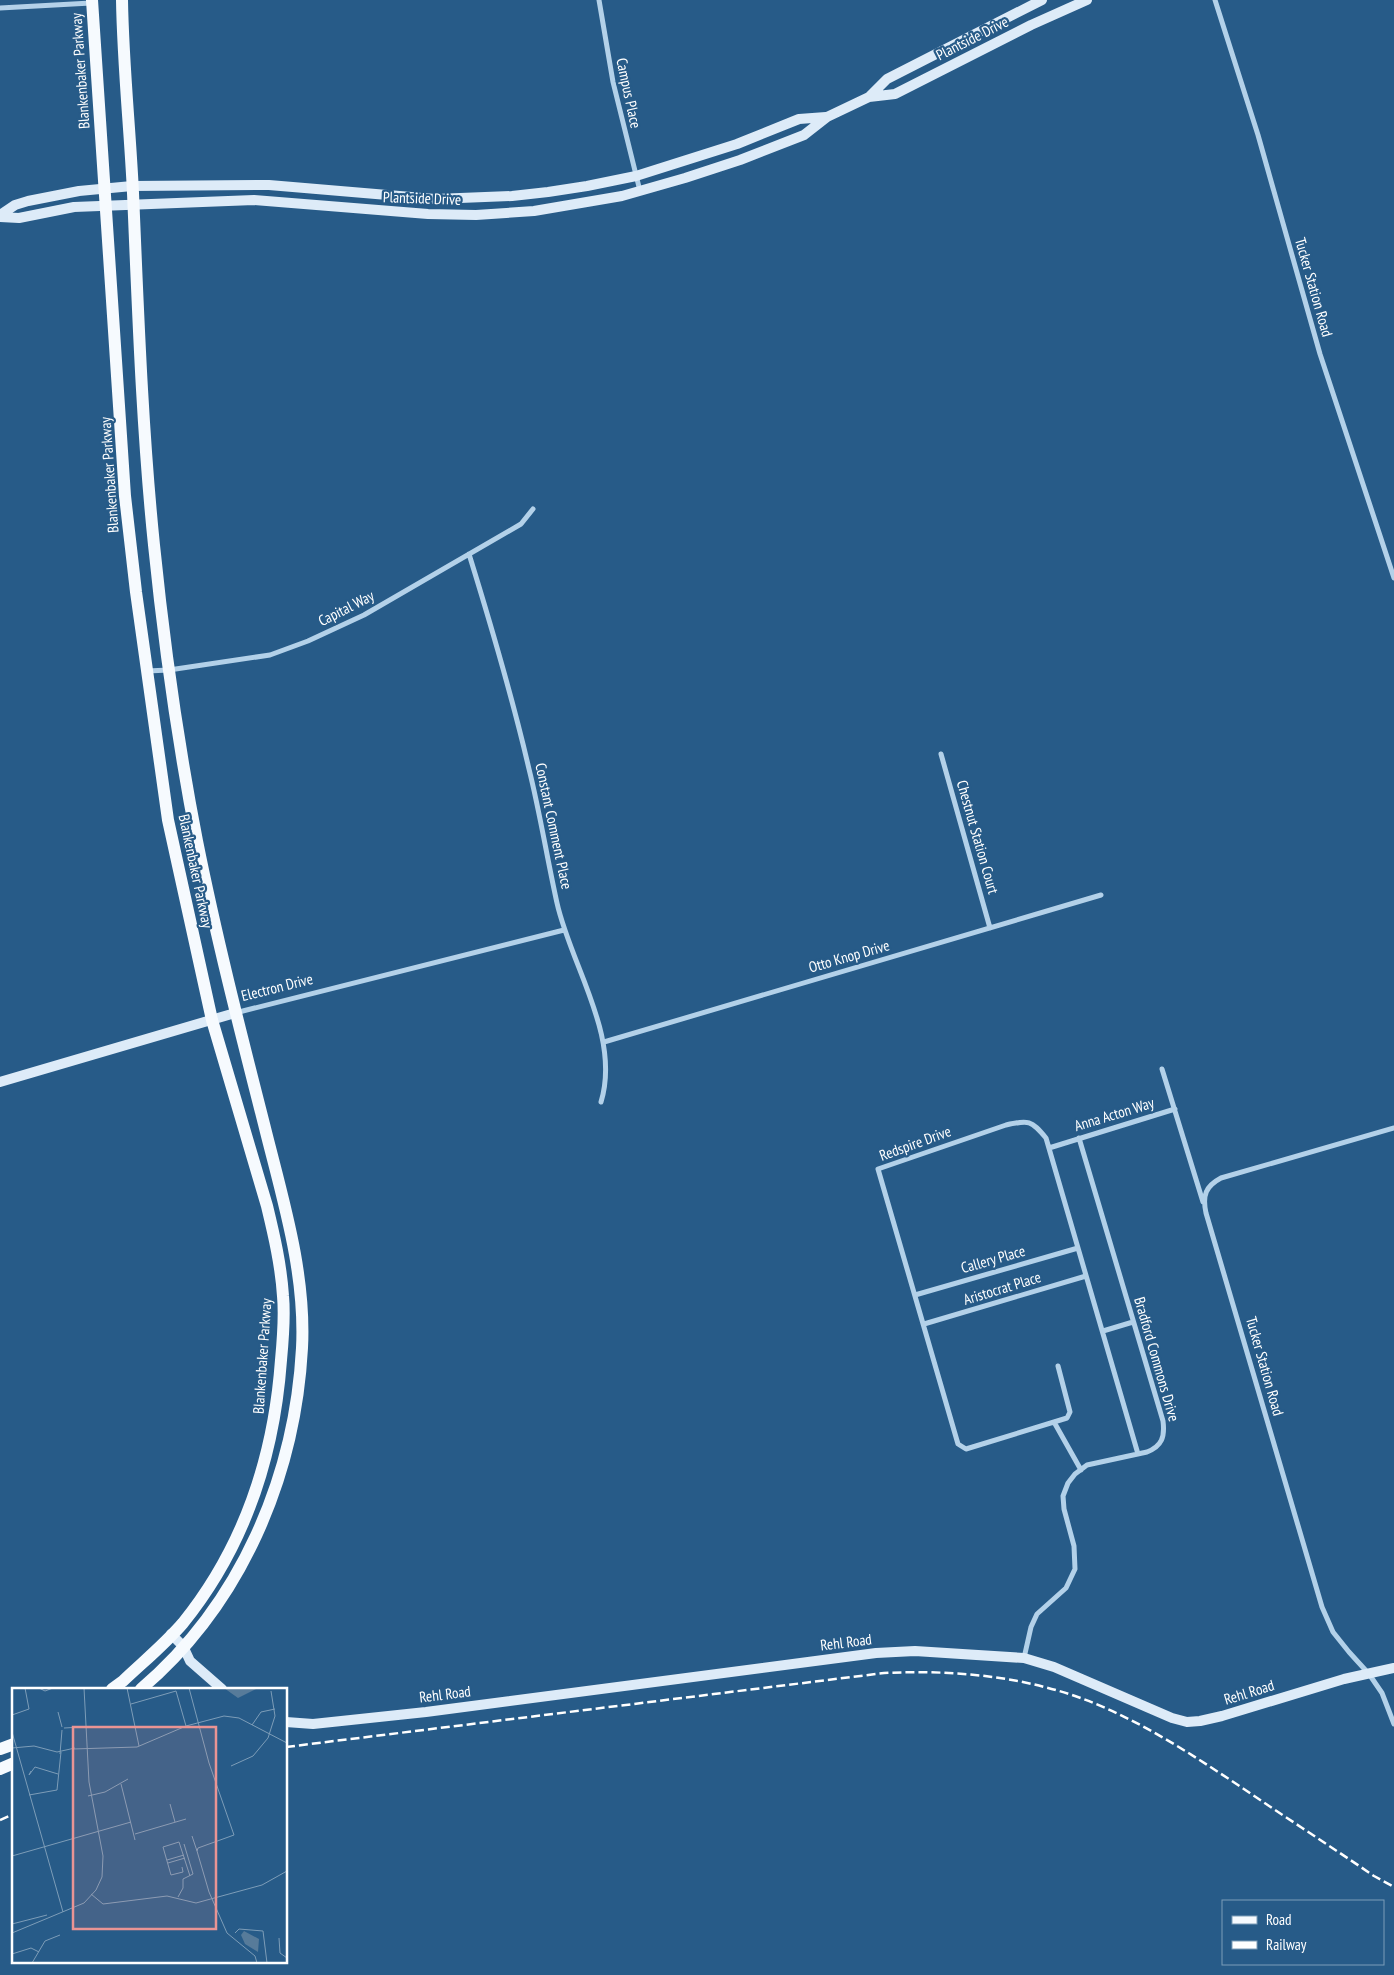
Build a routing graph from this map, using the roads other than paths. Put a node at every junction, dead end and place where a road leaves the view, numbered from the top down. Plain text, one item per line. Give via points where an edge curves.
1 (122, 0) edge
2 (599, 0) edge
3 (1042, 0) edge
4 (1087, 0) edge
5 (1215, 0) edge
6 (92, 1) edge
7 (0, 8) edge
8 (973, 35) junction
9 (981, 50) junction
10 (868, 97) junction
11 (827, 117) junction
12 (636, 176) junction
13 (132, 186) junction
14 (105, 188) junction
15 (640, 191) junction
16 (354, 192) junction
17 (133, 204) junction
18 (106, 205) junction
19 (353, 209) junction
20 (0, 216) edge
21 (533, 509) dead end
22 (470, 554) junction
23 (1394, 578) edge
24 (169, 670) junction
25 (147, 672) junction
26 (941, 754) dead end
27 (1101, 895) dead end
28 (990, 928) junction
29 (564, 930) junction
30 (236, 1013) junction
31 (212, 1020) junction
32 (604, 1042) junction
33 (1162, 1069) dead end
34 (0, 1082) edge
35 (601, 1102) dead end
36 (1175, 1108) junction
37 (1394, 1128) edge
38 (1079, 1138) junction
39 (1049, 1148) junction
40 (1205, 1207) junction
41 (1078, 1248) junction
42 (1086, 1276) junction
43 (914, 1295) junction
44 (1133, 1322) junction
45 (924, 1324) junction
46 (1102, 1331) junction
47 (1058, 1366) dead end
48 (1054, 1422) junction
49 (1138, 1454) junction
50 (1081, 1470) junction
51 (171, 1634) junction
52 (184, 1646) junction
53 (1024, 1658) junction
54 (1394, 1668) edge
55 (1369, 1674) junction
56 (113, 1688) edge
57 (142, 1688) edge
58 (221, 1688) edge
59 (288, 1722) edge
60 (1394, 1724) edge
61 (12, 1745) edge
62 (0, 1749) edge
63 (12, 1764) edge
64 (0, 1769) edge

1 - 13 main road, Blankenbaker Parkway
2 - 12 street, Campus Place via 613,82
3 - 8 street, Plantside Drive
4 - 9 street, Plantside Drive
5 - 23 street, Tucker Station Road via 1258,134 1320,354
6 - 7 street
6 - 14 main road, Blankenbaker Parkway
8 - 9 street
8 - 10 street, Plantside Drive via 887,79
9 - 10 street, Plantside Drive via 895,94
10 - 11 street, Plantside Drive
11 - 12 street, Plantside Drive via 799,119 737,144
11 - 15 street, Plantside Drive via 804,135 772,148
12 - 15 street, Campus Place
12 - 16 street, Plantside Drive via 558,190 468,198 435,199
13 - 14 street, Plantside Drive
13 - 16 street, Plantside Drive via 269,185
13 - 17 main road, Blankenbaker Parkway
14 - 18 main road, Blankenbaker Parkway
14 - 20 street, Plantside Drive via 28,201 15,205
15 - 19 street, Plantside Drive via 525,212 476,215
16 - 19 street
17 - 18 street, Plantside Drive
17 - 19 street, Plantside Drive via 254,200
17 - 24 main road, Blankenbaker Parkway via 150,504
18 - 20 street, Plantside Drive via 74,207 19,218
18 - 25 main road, Blankenbaker Parkway via 125,496
21 - 22 street, Capital Way via 521,524
22 - 24 street, Capital Way via 364,615 308,641 275,653
22 - 29 street, Constant Comment Place via 530,771
24 - 25 street, Capital Way
24 - 30 main road, Blankenbaker Parkway via 197,838
25 - 31 main road, Blankenbaker Parkway via 168,820
26 - 28 street, Chestnut Station Court
27 - 28 street, Otto Knop Drive
28 - 32 street, Otto Knop Drive
29 - 30 street, Electron Drive
29 - 32 street, Constant Comment Place
30 - 31 street, Electron Drive
30 - 52 main road, Blankenbaker Parkway via 296,1257 302,1344 296,1407 273,1497 238,1573
31 - 34 street, Electron Drive
31 - 51 main road, Blankenbaker Parkway via 274,1237 283,1296 283,1331 275,1421 254,1496 221,1567 182,1624
32 - 35 street, Constant Comment Place via 606,1073
33 - 36 street
36 - 38 street, Anna Acton Way
36 - 40 street, Anna Acton Way
37 - 40 street via 1222,1178 1208,1188
38 - 39 street, Anna Acton Way
38 - 44 street, Bradford Commons Drive
39 - 41 street, Redspire Drive
39 - 43 street, Redspire Drive via 1046,1138 1034,1124 1023,1121 878,1169
40 - 55 street, Tucker Station Road via 1322,1608 1333,1632
41 - 42 street, Redspire Drive
41 - 43 street, Callery Place
42 - 45 street, Aristocrat Place
42 - 46 street, Redspire Drive
43 - 45 street, Redspire Drive
44 - 46 street
44 - 49 street, Bradford Commons Drive via 1164,1432 1162,1442 1154,1449
45 - 48 street, Redspire Drive via 958,1444 966,1449
46 - 49 street, Redspire Drive
47 - 48 street, Redspire Drive via 1070,1412 1067,1418
48 - 50 street
49 - 50 street, Bradford Commons Drive via 1087,1465
50 - 53 street via 1068,1483 1063,1496 1074,1546 1072,1579 1037,1614
51 - 52 street
51 - 56 main road, Blankenbaker Parkway
52 - 57 main road, Blankenbaker Parkway
52 - 58 street via 190,1661
53 - 55 street, Rehl Road via 1054,1667 1187,1722 1222,1716 1344,1678
53 - 59 street, Rehl Road via 893,1652 426,1712 313,1724
54 - 55 street, Rehl Road
55 - 60 street, Tucker Station Road via 1382,1693
61 - 62 main road
63 - 64 main road

